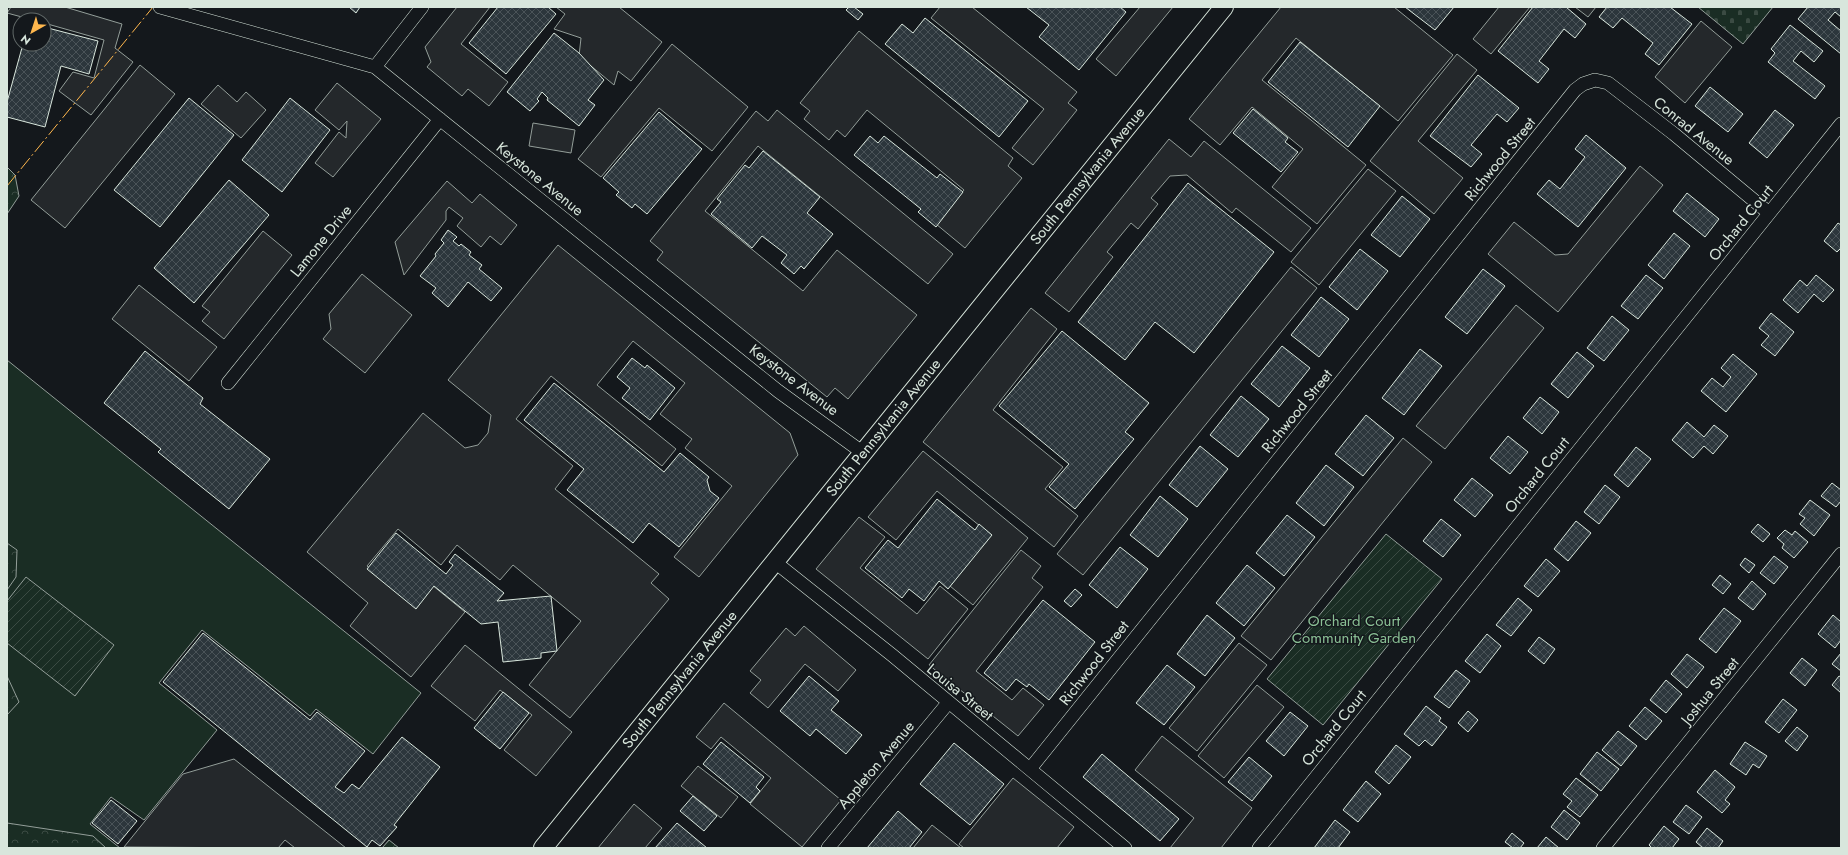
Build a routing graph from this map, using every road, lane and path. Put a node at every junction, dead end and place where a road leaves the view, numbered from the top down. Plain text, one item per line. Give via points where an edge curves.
1 (160, 7) edge
2 (422, 7) edge
3 (1224, 7) edge
4 (375, 67) junction
5 (1595, 80) joint
6 (440, 119) junction
7 (1841, 124) edge
8 (1770, 213) junction
9 (228, 383) dead end
10 (862, 452) junction
11 (1841, 554) edge
12 (775, 562) junction
13 (948, 703) junction
14 (1030, 769) junction
15 (543, 848) edge
16 (828, 848) edge
17 (1125, 848) edge
18 (1259, 848) edge
19 (1603, 848) edge

1 - 4 street, Keystone Avenue
2 - 4 street
3 - 10 main road, South Pennsylvania Avenue
4 - 6 street, Keystone Avenue
5 - 8 street, Conrad Avenue via 1608,83
5 - 14 street, Richwood Street via 1575,90
6 - 9 street, Lamone Drive
6 - 10 street, Keystone Avenue via 778,391
7 - 8 street, Orchard Court
8 - 18 street, Orchard Court
10 - 12 main road, South Pennsylvania Avenue
11 - 19 street, Joshua Street
12 - 13 street, Louisa Street
12 - 15 main road, South Pennsylvania Avenue
13 - 14 street, Louisa Street
13 - 16 street, Appleton Avenue
14 - 17 street, Louisa Street

